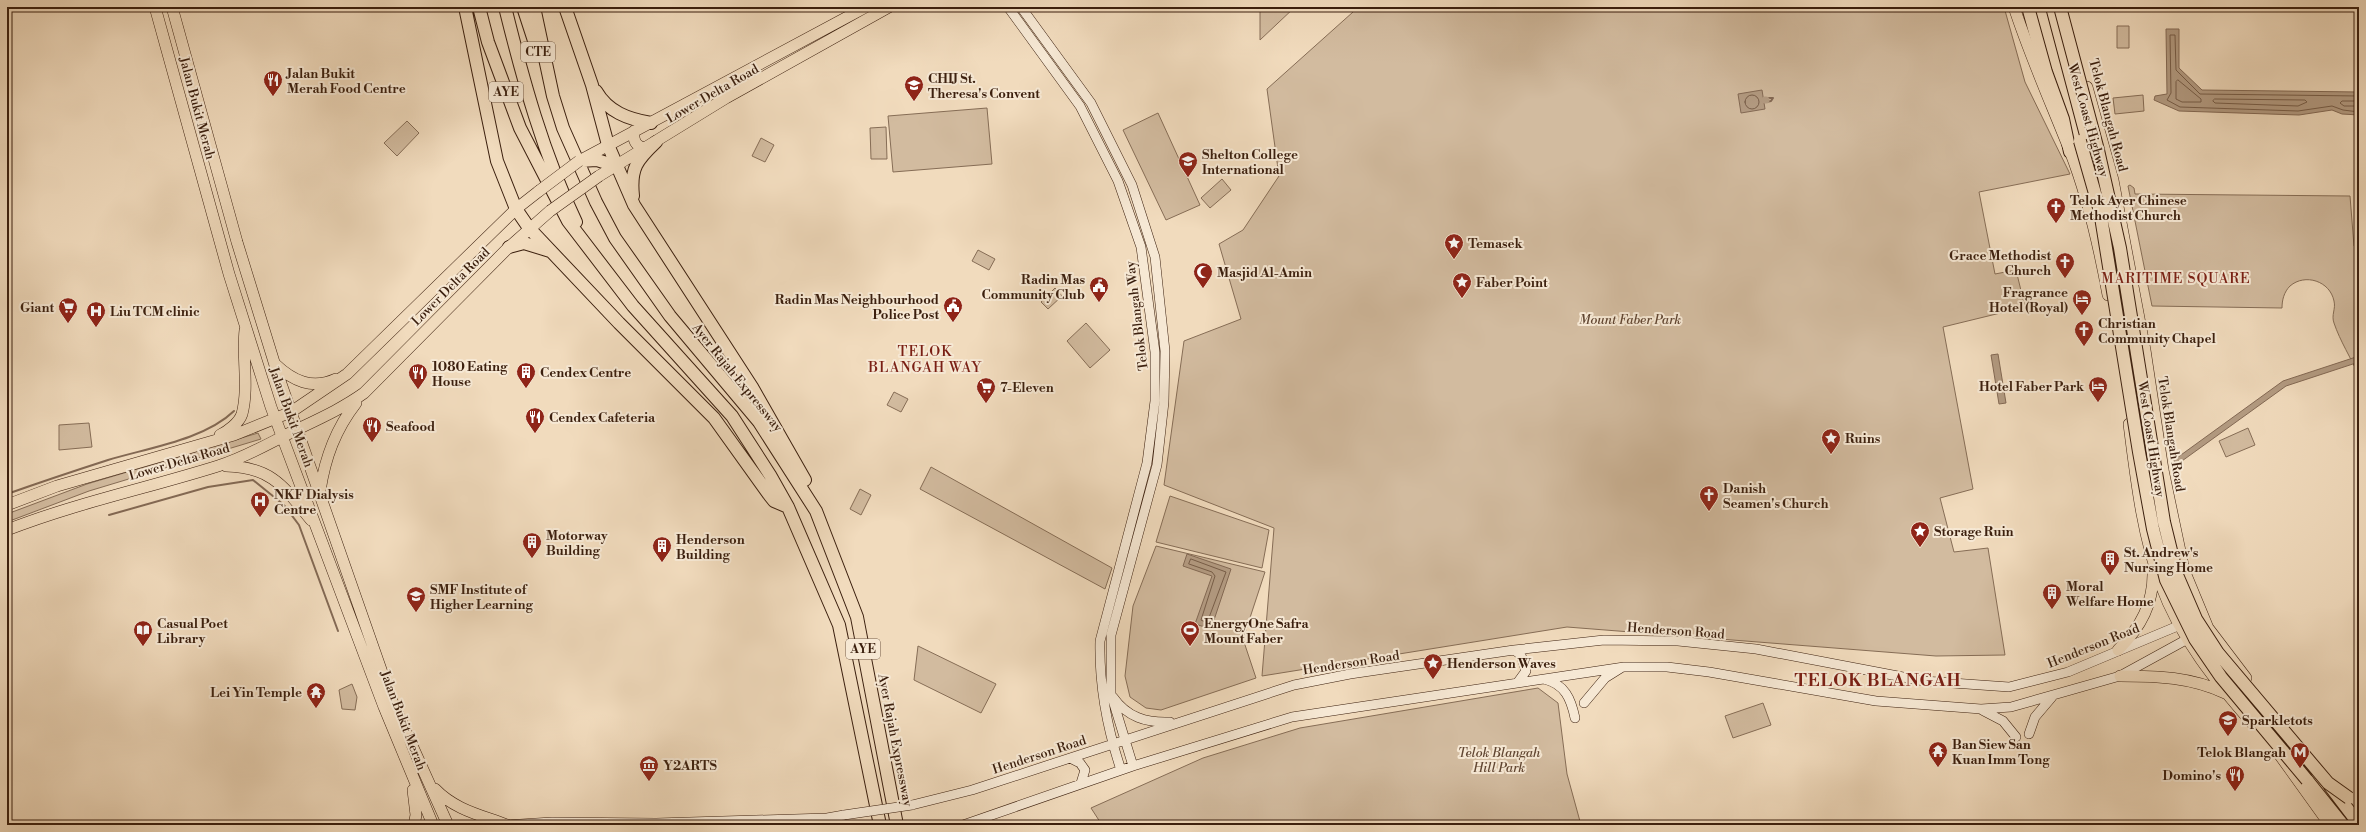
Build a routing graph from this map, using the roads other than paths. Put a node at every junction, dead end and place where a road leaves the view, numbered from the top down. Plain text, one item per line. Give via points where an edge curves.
1 (155, 7) edge
2 (172, 7) edge
3 (465, 7) edge
4 (479, 7) edge
5 (505, 7) edge
6 (523, 7) edge
7 (534, 7) edge
8 (565, 7) edge
9 (866, 7) edge
10 (889, 7) edge
11 (1008, 7) edge
12 (1021, 7) edge
13 (2014, 7) edge
14 (2028, 7) edge
15 (2043, 7) edge
16 (2052, 7) edge
17 (2060, 7) edge
18 (2065, 7) edge
19 (592, 85) junction
20 (553, 96) junction
21 (651, 123) junction
22 (634, 131) junction
23 (656, 142) junction
24 (608, 145) junction
25 (645, 148) junction
26 (2070, 152) junction
27 (585, 159) junction
28 (616, 166) junction
29 (634, 205) junction
30 (516, 209) junction
31 (529, 228) junction
32 (582, 242) junction
33 (508, 248) junction
34 (552, 253) junction
35 (245, 326) junction
36 (2140, 331) junction
37 (274, 363) junction
38 (347, 374) junction
39 (364, 393) junction
40 (291, 412) junction
41 (276, 419) junction
42 (297, 430) junction
43 (284, 437) junction
44 (213, 440) junction
45 (219, 465) junction
46 (320, 494) junction
47 (7, 506) edge
48 (788, 508) junction
49 (816, 511) junction
50 (314, 524) junction
51 (7, 530) edge
52 (2153, 561) junction
53 (2203, 618) junction
54 (2179, 625) junction
55 (2208, 628) junction
56 (2187, 638) junction
57 (1514, 650) junction
58 (2118, 650) junction
59 (1624, 667) junction
60 (2120, 676) junction
61 (1540, 678) junction
62 (1518, 682) junction
63 (1111, 694) junction
64 (2226, 694) junction
65 (2052, 697) junction
66 (1584, 703) dead end
67 (1981, 709) junction
68 (1575, 718) dead end
69 (1177, 722) junction
70 (2283, 723) junction
71 (2028, 734) dead end
72 (2016, 738) dead end
73 (1125, 741) junction
74 (2269, 741) junction
75 (1113, 745) junction
76 (1070, 758) junction
77 (1133, 766) junction
78 (1121, 770) junction
79 (412, 779) junction
80 (429, 783) junction
81 (2328, 783) junction
82 (1081, 784) junction
83 (2359, 811) edge
84 (2359, 815) edge
85 (2359, 824) edge
86 (414, 825) edge
87 (433, 825) edge
88 (448, 825) edge
89 (507, 825) edge
90 (880, 825) edge
91 (898, 825) edge
92 (964, 825) edge
93 (2330, 825) edge
94 (2343, 825) edge

1 - 35 main road, Jalan Bukit Merah via 228,274
2 - 37 main road, Jalan Bukit Merah via 237,242
3 - 30 highway, AYE via 497,161
4 - 32 highway, AYE via 490,48 520,128 561,209
5 - 32 highway, CTE via 529,99
6 - 20 highway, CTE
7 - 20 highway, Ayer Rajah Expressway / AYE
8 - 19 highway
9 - 21 main road, Lower Delta Road
10 - 23 main road, Lower Delta Road via 726,98
11 - 75 main road, Telok Blangah Way via 1080,106 1118,181 1141,247 1155,352 1156,401 1147,463 1100,641 1100,669
12 - 63 main road, Telok Blangah Way via 1091,103 1132,185 1155,257 1165,351 1164,402 1157,465 1111,636
13 - 26 main road
14 - 26 highway via 2046,72 2063,119
15 - 94 highway, West Coast Highway, bridge via 2100,211 2139,452 2153,530 2166,580 2195,639 2221,677
16 - 36 highway
17 - 81 highway, West Coast Highway, bridge via 2098,150 2120,248 2164,522 2177,575 2196,619 2218,653
18 - 36 main road, Telok Blangah Road via 2113,180
19 - 21 highway via 601,100 620,114
19 - 24 highway
20 - 49 highway, Ayer Rajah Expressway / AYE via 572,152 615,238 670,316 759,422
21 - 22 main road, Lower Delta Road
22 - 24 main road, Lower Delta Road
22 - 25 main road via 633,139 636,144
23 - 25 main road, Lower Delta Road
23 - 29 highway via 640,157 633,174
24 - 27 main road, Lower Delta Road
24 - 28 highway
25 - 28 main road, Lower Delta Road
26 - 52 main road via 2100,253 2142,514
27 - 28 highway
27 - 30 main road, Lower Delta Road, bridge
28 - 29 highway
28 - 31 main road, Lower Delta Road, bridge
29 - 49 highway via 768,414 806,481
30 - 31 highway
30 - 38 main road, Lower Delta Road
31 - 33 main road, Lower Delta Road
31 - 34 highway
32 - 48 highway, AYE via 633,306 732,416
33 - 34 highway via 524,244 539,246
33 - 39 main road, Lower Delta Road
34 - 48 highway via 714,418 770,496
35 - 41 main road, Jalan Bukit Merah
35 - 44 main road via 242,414 232,427
36 - 53 main road, Telok Blangah Road via 2163,470 2182,563
37 - 38 main road via 291,378 307,384 333,381
37 - 40 main road, Jalan Bukit Merah
38 - 40 main road, Lower Delta Road
39 - 42 main road, Lower Delta Road via 328,416
39 - 46 main road via 343,419 334,436
40 - 41 main road, Lower Delta Road
40 - 42 main road, Jalan Bukit Merah
41 - 43 main road, Jalan Bukit Merah
41 - 44 main road, Lower Delta Road
42 - 43 main road, Lower Delta Road
42 - 46 main road, Jalan Bukit Merah
43 - 45 main road, Lower Delta Road via 262,449
43 - 50 main road, Jalan Bukit Merah
44 - 47 main road, Lower Delta Road via 58,486
45 - 50 main road via 242,466 265,473 285,490
45 - 51 main road, Lower Delta Road via 121,492
46 - 80 main road, Jalan Bukit Merah via 392,701
48 - 90 highway, AYE via 839,624
49 - 91 highway, Ayer Rajah Expressway / AYE via 857,617
50 - 79 main road, Jalan Bukit Merah
52 - 54 main road
52 - 58 main road via 2152,592 2146,612 2133,634
53 - 54 main road, Henderson Road
53 - 55 main road, Telok Blangah Road
54 - 56 main road
54 - 58 main road, Henderson Road
55 - 56 main road
55 - 70 main road, Telok Blangah Road
56 - 60 main road
56 - 64 main road
57 - 58 main road, Henderson Road via 1604,640 1678,641 1756,649 1924,681 2010,687 2068,672
57 - 62 main road via 1521,655 1526,671
57 - 69 main road, Henderson Road via 1350,674 1294,685
59 - 61 main road
59 - 66 main road via 1605,678
59 - 67 main road via 1667,667 1876,701
60 - 64 main road via 2181,678 2205,683
60 - 65 main road
61 - 62 main road
61 - 68 main road via 1554,682 1564,690 1571,699
62 - 77 main road via 1292,717
63 - 69 main road via 1125,711 1137,718 1152,722
63 - 73 main road, Telok Blangah Way
64 - 74 main road
65 - 67 main road via 2023,706
65 - 71 main road via 2035,717
67 - 72 main road via 2003,721
69 - 73 main road, Henderson Road
70 - 74 main road via 2271,728 2268,734
70 - 84 main road, Telok Blangah Road
73 - 75 main road, Henderson Road
73 - 77 main road, Telok Blangah Way
74 - 93 main road
75 - 76 main road, Henderson Road
75 - 78 main road, Telok Blangah Way
76 - 82 main road via 1080,763 1085,770
76 - 89 main road, Henderson Road, bridge via 946,798 827,818 656,823 552,822
77 - 78 main road
78 - 82 main road
79 - 86 main road via 416,815
79 - 87 main road, Jalan Bukit Merah
80 - 88 main road, Jalan Bukit Merah
80 - 89 main road via 453,804 482,818
81 - 83 highway, bridge via 2339,790
81 - 85 highway, West Coast Highway, bridge
82 - 92 main road

